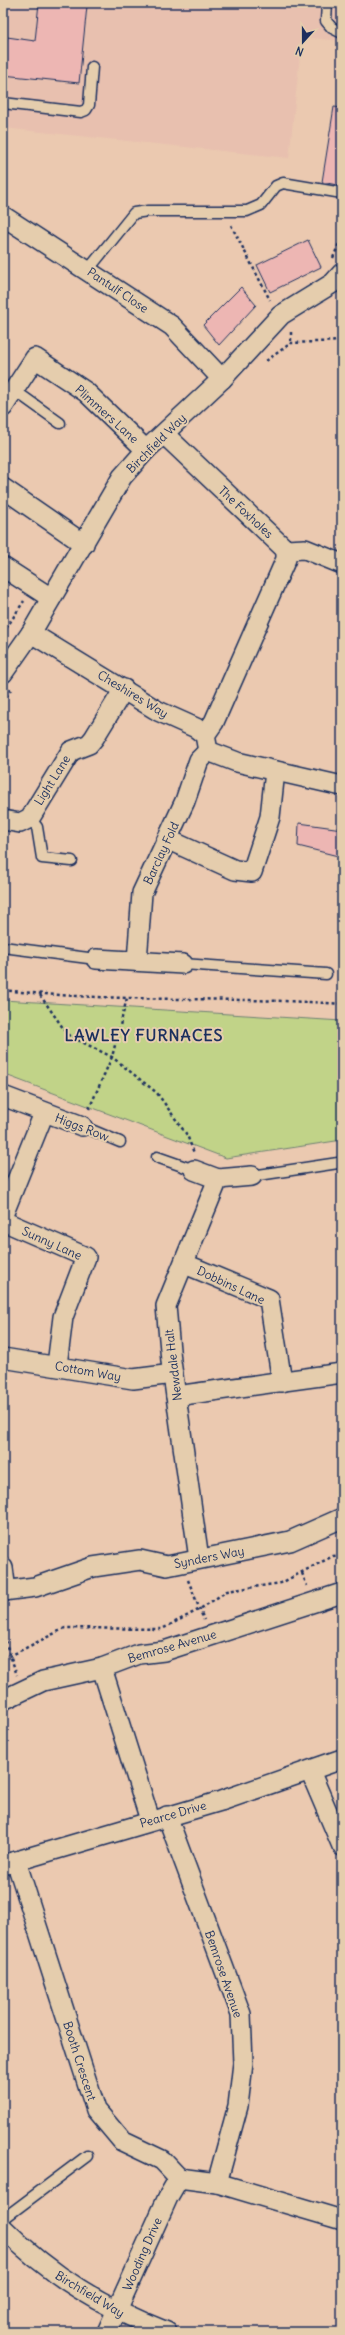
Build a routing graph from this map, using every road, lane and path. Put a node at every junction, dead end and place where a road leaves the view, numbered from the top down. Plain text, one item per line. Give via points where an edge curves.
1 (327, 3) edge
2 (342, 33) edge
3 (92, 67) dead end
4 (3, 103) edge
5 (342, 193) edge
6 (228, 212) junction
7 (3, 216) edge
8 (88, 270) junction
9 (339, 284) edge
10 (270, 300) dead end
11 (342, 341) edge
12 (262, 365) dead end
13 (222, 378) junction
14 (14, 390) junction
15 (3, 407) edge
16 (60, 423) dead end
17 (164, 434) junction
18 (146, 450) junction
19 (3, 488) edge
20 (84, 544) junction
21 (286, 550) junction
22 (342, 564) edge
23 (3, 567) edge
24 (51, 598) junction
25 (31, 633) junction
26 (3, 673) edge
27 (124, 689) junction
28 (207, 743) junction
29 (275, 771) junction
30 (342, 786) edge
31 (30, 818) junction
32 (3, 820) edge
33 (168, 840) junction
34 (72, 861) dead end
35 (3, 947) edge
36 (96, 960) joint
37 (137, 961) junction
38 (183, 964) joint
39 (326, 974) dead end
40 (3, 990) edge
41 (39, 994) junction
42 (127, 998) junction
43 (342, 1004) edge
44 (112, 1057) junction
45 (3, 1096) edge
46 (44, 1113) junction
47 (82, 1126) junction
48 (120, 1142) dead end
49 (157, 1157) dead end
50 (338, 1163) dead end
51 (205, 1174) junction
52 (252, 1176) joint
53 (3, 1216) edge
54 (3, 1221) edge
55 (185, 1264) junction
56 (3, 1358) edge
57 (57, 1365) junction
58 (342, 1373) edge
59 (173, 1374) junction
60 (282, 1382) junction
61 (176, 1396) junction
62 (342, 1518) edge
63 (342, 1555) edge
64 (191, 1561) junction
65 (3, 1568) edge
66 (5, 1591) edge
67 (342, 1593) edge
68 (200, 1609) junction
69 (3, 1636) edge
70 (209, 1636) junction
71 (3, 1656) edge
72 (10, 1656) junction
73 (102, 1668) junction
74 (23, 1690) junction
75 (3, 1700) edge
76 (342, 1759) edge
77 (310, 1771) junction
78 (159, 1818) junction
79 (342, 1846) edge
80 (9, 1863) edge
81 (87, 2156) dead end
82 (179, 2178) junction
83 (217, 2183) junction
84 (3, 2219) edge
85 (342, 2220) edge
86 (3, 2228) edge
87 (117, 2311) junction
88 (107, 2332) edge
89 (167, 2332) edge

1 - 2 lane via 326,21
3 - 4 lane via 89,105 86,110 81,112
5 - 6 lane via 283,183 276,186 261,205 247,212
6 - 8 lane via 134,213
6 - 10 path via 231,228
7 - 8 street, Pantulf Close
8 - 13 street, Pantulf Close via 172,326
9 - 13 street, Birchfield Way via 281,315
11 - 12 path via 291,343 273,354
13 - 17 street, Birchfield Way
14 - 15 street, Plimmers Lane
14 - 16 lane
14 - 18 street, Plimmers Lane via 35,358 86,392
17 - 18 street, Birchfield Way
17 - 21 street, The Foxholes
18 - 20 street, Birchfield Way via 122,477
19 - 20 street
20 - 24 street, Birchfield Way
21 - 22 street via 305,549
21 - 28 street, Barclay Fold via 286,559
23 - 24 street
24 - 25 street, Birchfield Way
25 - 26 street, Birchfield Way
25 - 27 street, Cheshires Way
27 - 28 street, Cheshires Way via 158,712 196,728
27 - 31 street, Light Lane via 89,744 71,751
28 - 29 street, Cheshires Way via 237,762
28 - 33 street, Barclay Fold
29 - 30 street, Cheshires Way
29 - 33 street via 270,818 252,872 235,870
31 - 32 street, Light Lane via 20,823
31 - 34 lane via 37,827 42,858
33 - 37 street, Barclay Fold via 142,893
35 - 36 lane
36 - 37 street
37 - 38 street
38 - 39 lane
40 - 41 path
41 - 42 path
41 - 44 path via 68,1035
42 - 43 path via 292,1000
42 - 44 path
44 - 47 path
44 - 51 path via 157,1093 187,1135
45 - 46 street, Higgs Row
46 - 47 street, Higgs Row
46 - 53 street, Higgs Row
47 - 48 lane, Higgs Row
49 - 51 lane
50 - 52 lane
51 - 52 street
51 - 55 street, Newdale Halt
54 - 57 street, Sunny Lane via 86,1257 63,1317
55 - 59 street, Newdale Halt via 166,1306
55 - 60 street, Dobbins Lane via 269,1299
56 - 57 street, Cottom Way
57 - 59 street, Cottom Way via 133,1379
58 - 60 street
59 - 61 street, Newdale Halt
60 - 61 street
61 - 64 street, Newdale Halt
62 - 64 street, Synders Way via 290,1541
63 - 68 path via 333,1556 281,1583 227,1591
64 - 66 street, Synders Way via 167,1566 140,1560 93,1567 35,1587
64 - 68 path
65 - 66 street
67 - 70 street, Bemrose Avenue
68 - 70 path
68 - 72 path via 162,1629 65,1628
69 - 72 path
70 - 73 street, Bemrose Avenue via 164,1651 139,1654
71 - 72 path
72 - 74 path
73 - 74 street, Bemrose Avenue via 43,1681
73 - 78 street, Bemrose Avenue
74 - 75 street, Bemrose Avenue
76 - 77 street, Pearce Drive
77 - 78 street, Pearce Drive via 221,1801
77 - 79 street
78 - 80 street, Pearce Drive
78 - 83 street, Bemrose Avenue via 240,2014 243,2063 238,2106
80 - 82 street, Booth Crescent via 96,2110 122,2141 162,2160
81 - 84 lane
82 - 83 street
82 - 87 street, Wooding Drive
83 - 85 street
86 - 87 street, Birchfield Way via 61,2279
87 - 88 street, Wooding Drive
87 - 89 street, Birchfield Way

